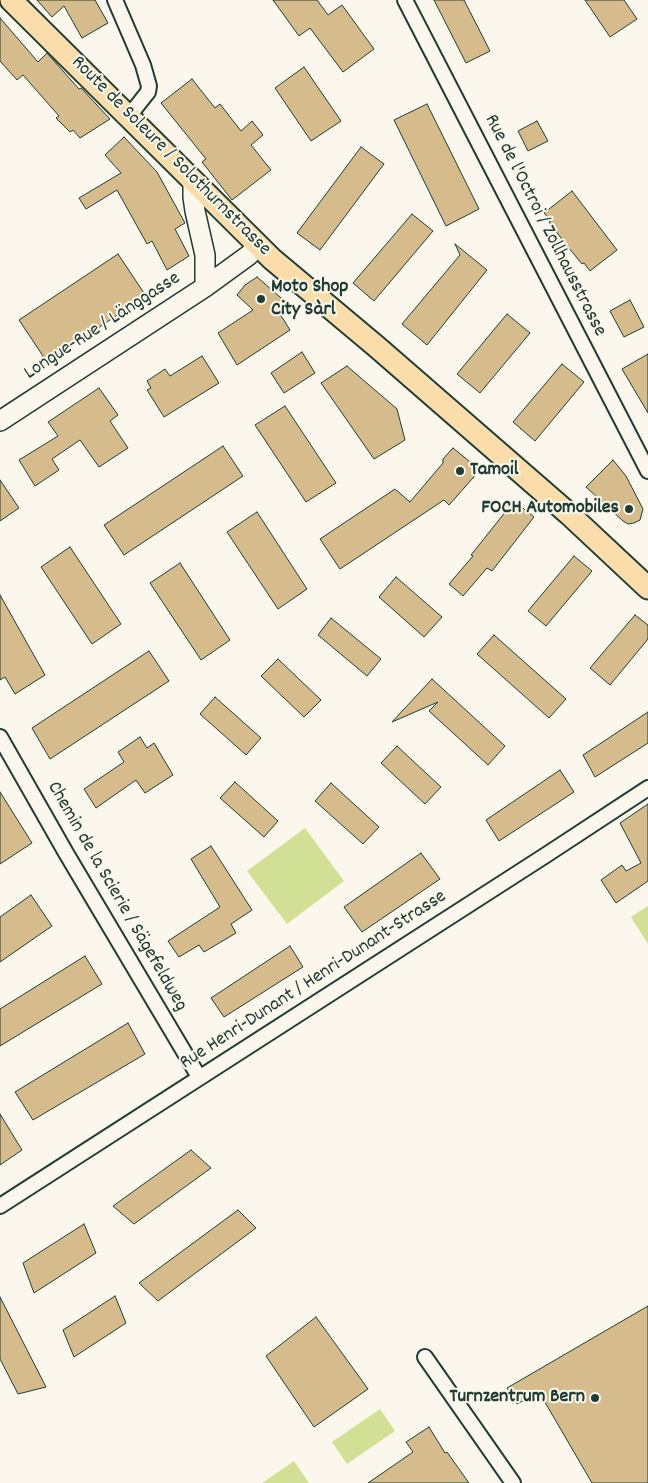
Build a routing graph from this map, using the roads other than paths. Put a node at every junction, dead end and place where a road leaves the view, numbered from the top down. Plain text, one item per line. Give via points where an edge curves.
1 (11, 0) edge
2 (115, 0) edge
3 (405, 0) edge
4 (129, 116) junction
5 (193, 181) junction
6 (258, 245) junction
7 (205, 286) junction
8 (0, 421) edge
9 (648, 471) edge
10 (647, 586) edge
11 (0, 737) edge
12 (648, 788) edge
13 (199, 1077) junction
14 (0, 1206) edge
15 (425, 1357) dead end
16 (513, 1483) edge

1 - 4 main road, Route de Soleure / Solothurnstrasse
2 - 4 street via 149,86
3 - 9 street, Rue de l'Octroi / Zollhausstrasse
4 - 5 main road, Route de Soleure / Solothurnstrasse
5 - 6 main road, Route de Soleure / Solothurnstrasse
5 - 7 street, Longue-Rue / Länggasse via 194,204 205,255
6 - 7 street, Longue-Rue / Länggasse
6 - 10 main road, Route de Soleure / Solothurnstrasse
7 - 8 street, Longue-Rue / Länggasse
11 - 13 street, Chemin de la Scierie / Sägefeldweg
12 - 13 street, Rue Henri-Dunant / Henri-Dunant-Strasse
13 - 14 street, Rue Henri-Dunant / Henri-Dunant-Strasse
15 - 16 street

